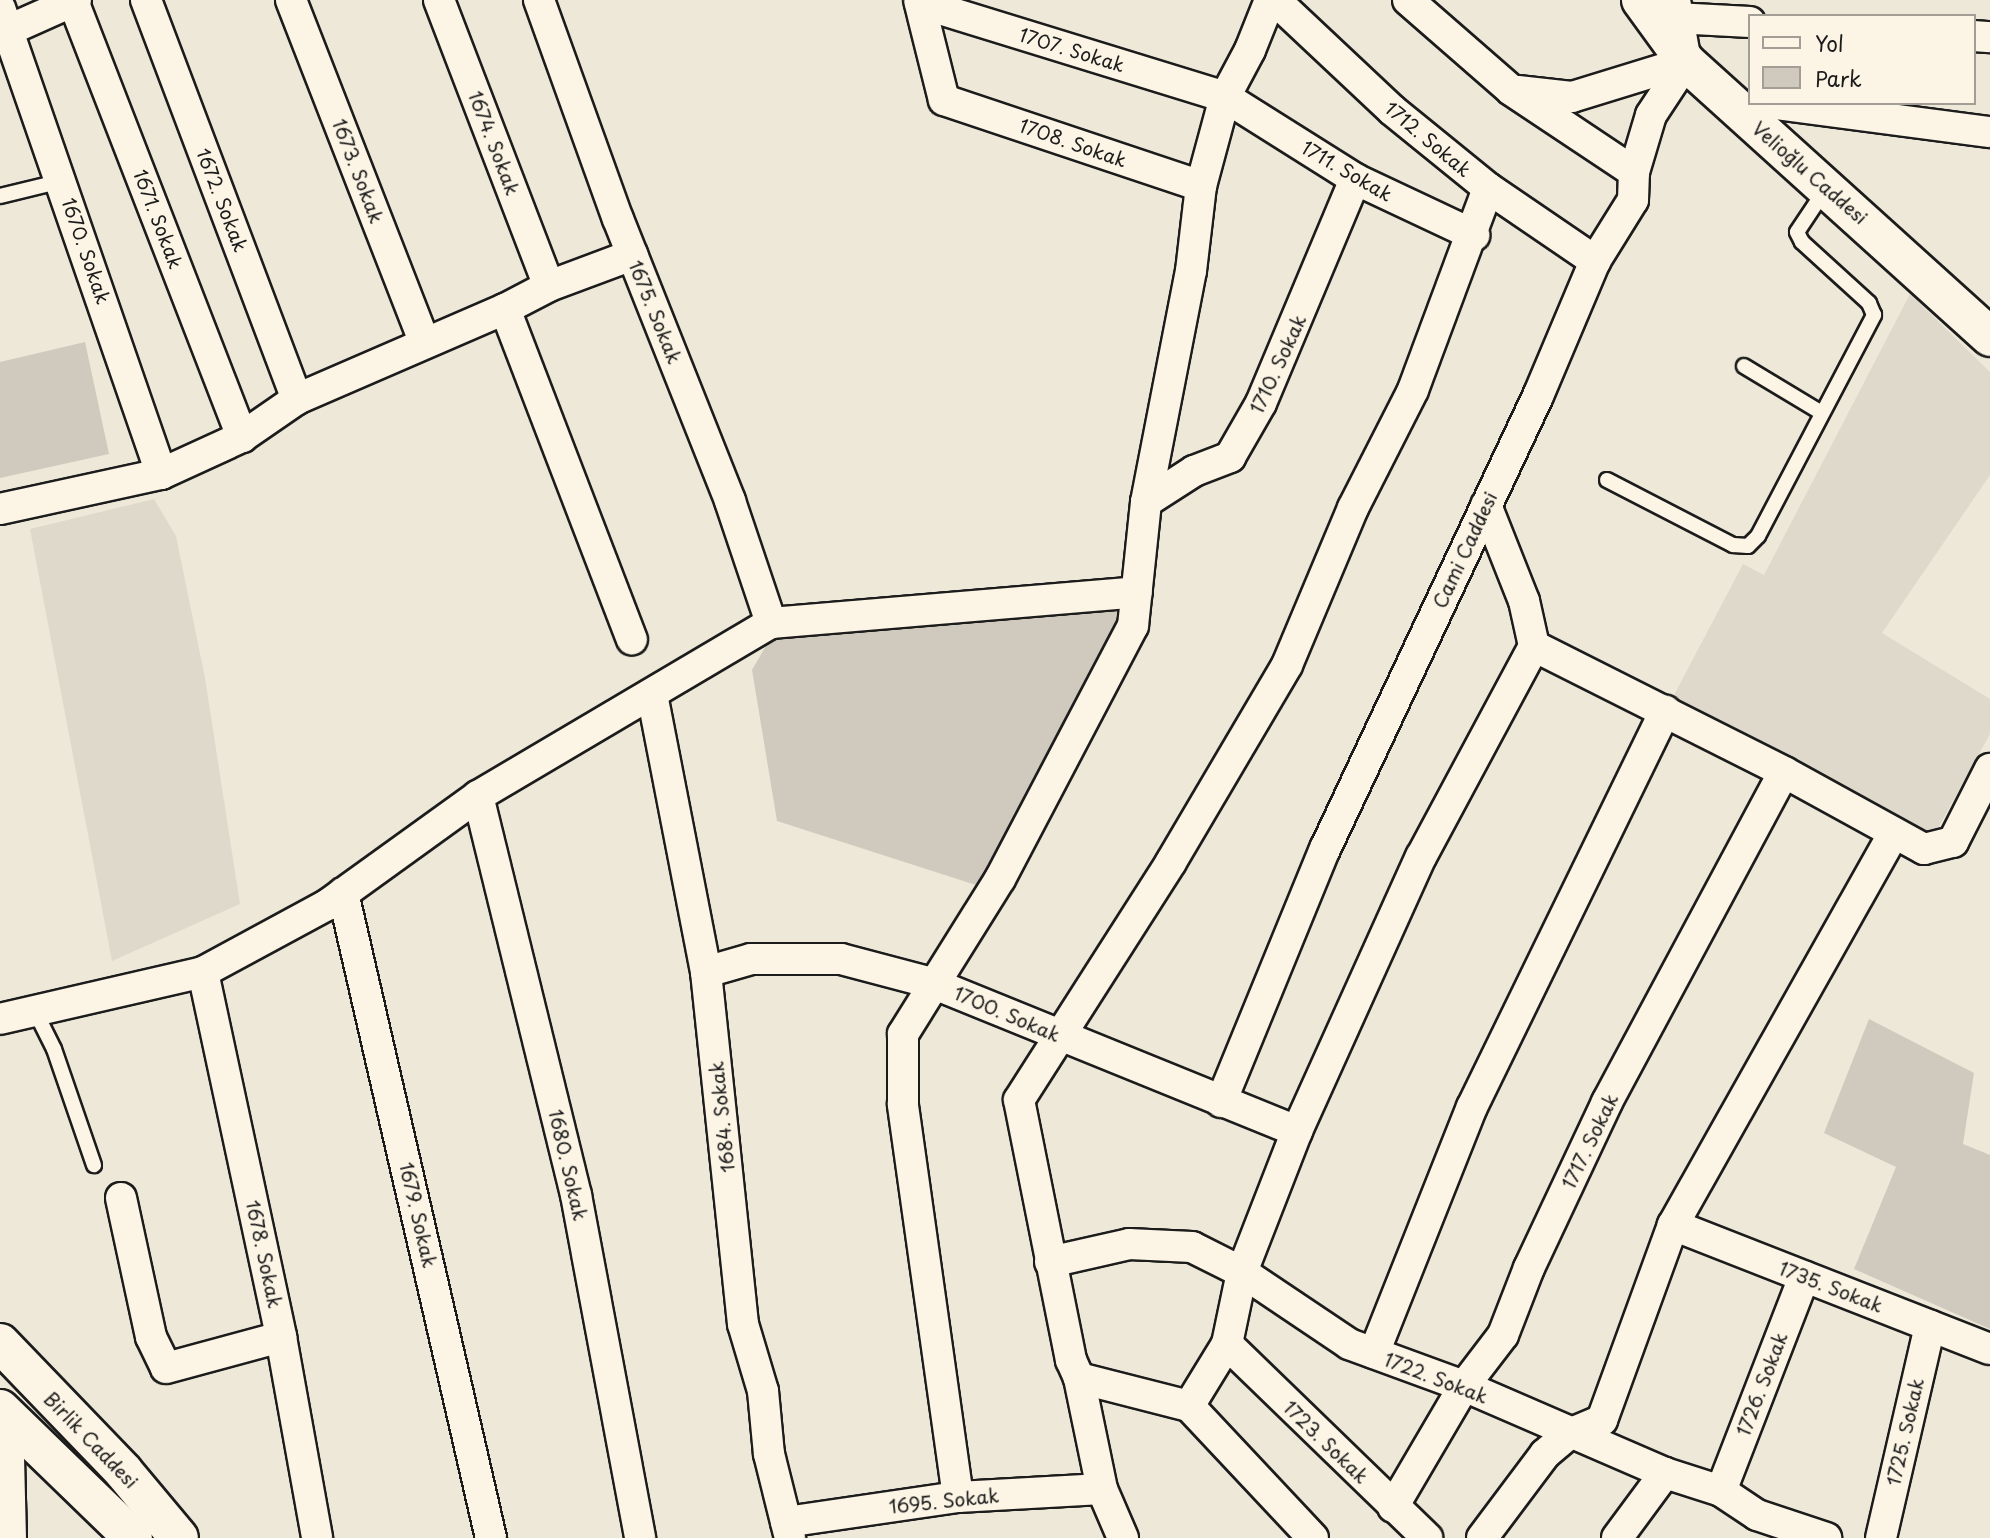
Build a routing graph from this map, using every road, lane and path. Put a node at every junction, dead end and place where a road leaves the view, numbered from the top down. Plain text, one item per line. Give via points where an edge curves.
1 (146, 0) edge
2 (291, 0) edge
3 (439, 0) edge
4 (539, 0) edge
5 (1270, 0) edge
6 (1275, 0) edge
7 (1408, 0) edge
8 (1641, 0) edge
9 (75, 1) edge
10 (920, 1) edge
11 (1675, 9) edge
12 (5, 19) edge
13 (1748, 22) edge
14 (1686, 62) junction
15 (1511, 90) junction
16 (1225, 97) junction
17 (1738, 99) edge
18 (1784, 105) edge
19 (1990, 132) edge
20 (1634, 172) junction
21 (1355, 180) junction
22 (62, 181) junction
23 (1201, 186) junction
24 (1826, 187) junction
25 (1488, 188) junction
26 (0, 196) edge
27 (1474, 235) junction
28 (632, 255) junction
29 (1595, 261) junction
30 (549, 286) junction
31 (505, 309) junction
32 (1990, 337) edge
33 (425, 343) junction
34 (1744, 366) dead end
35 (297, 399) junction
36 (1822, 413) junction
37 (242, 437) junction
38 (162, 474) junction
39 (1607, 480) dead end
40 (1146, 502) junction
41 (1486, 505) junction
42 (0, 509) edge
43 (1137, 592) junction
44 (771, 623) junction
45 (632, 639) dead end
46 (1534, 646) junction
47 (652, 695) junction
48 (1665, 711) junction
49 (1990, 769) edge
50 (1784, 772) junction
51 (478, 796) junction
52 (1894, 833) junction
53 (344, 893) junction
54 (202, 972) junction
55 (706, 972) junction
56 (932, 983) junction
57 (35, 1011) junction
58 (0, 1020) edge
59 (1059, 1036) junction
60 (1221, 1101) junction
61 (1297, 1131) junction
62 (94, 1165) dead end
63 (121, 1198) dead end
64 (1673, 1225) junction
65 (1050, 1262) junction
66 (1242, 1272) junction
67 (1804, 1277) junction
68 (1930, 1326) junction
69 (281, 1337) junction
70 (0, 1343) edge
71 (1227, 1344) junction
72 (1990, 1349) edge
73 (1374, 1353) junction
74 (1079, 1378) junction
75 (1464, 1386) junction
76 (1189, 1406) junction
77 (4, 1412) edge
78 (1569, 1434) junction
79 (90, 1441) junction
80 (123, 1471) junction
81 (1665, 1474) junction
82 (1102, 1489) junction
83 (88, 1490) junction
84 (1721, 1491) junction
85 (958, 1497) junction
86 (1393, 1507) junction
87 (1750, 1526) edge
88 (788, 1530) edge
89 (118, 1535) edge
90 (11, 1538) edge
91 (179, 1538) edge
92 (317, 1538) edge
93 (491, 1538) edge
94 (640, 1538) edge
95 (1123, 1538) edge
96 (1313, 1538) edge
97 (1427, 1538) edge
98 (1482, 1538) edge
99 (1617, 1538) edge
100 (1826, 1538) edge
101 (1881, 1538) edge

1 - 35 street, 1672. Sokak
2 - 33 street, 1673. Sokak
3 - 30 street, 1674. Sokak
4 - 28 street, 1675. Sokak
5 - 16 street
6 - 25 street, 1712. Sokak via 1392,110
7 - 15 street
8 - 14 main road, Velioğlu Caddesi
9 - 12 street
9 - 37 street, 1671. Sokak
10 - 16 street, 1707. Sokak
10 - 23 street, 1708. Sokak via 944,100
11 - 13 street
11 - 14 street
12 - 22 street, 1670. Sokak
14 - 15 street via 1572,97
14 - 17 main road, Velioğlu Caddesi
14 - 20 street, Cami Caddesi via 1651,115
15 - 20 street
16 - 21 street, 1711. Sokak
16 - 23 street
17 - 24 main road, Velioğlu Caddesi
18 - 19 street
20 - 29 street, Cami Caddesi via 1633,200
21 - 27 street, 1711. Sokak
21 - 40 street, 1710. Sokak via 1261,403 1230,457 1194,471
22 - 26 lane
22 - 38 street, 1670. Sokak
23 - 40 street via 1191,271
24 - 32 main road, Velioğlu Caddesi
24 - 36 lane via 1797,232 1802,242 1870,303 1874,315
25 - 27 street
25 - 29 street, 1712. Sokak
27 - 59 street via 1413,390 1353,508 1287,665 1171,862
28 - 30 street
28 - 44 street, 1675. Sokak via 730,501
29 - 41 street, Cami Caddesi
30 - 31 street
31 - 33 street
31 - 45 street
33 - 35 street
34 - 36 lane
35 - 37 street
36 - 39 lane via 1758,537 1748,546 1733,545
37 - 38 street
38 - 42 street
40 - 43 street
41 - 46 street via 1524,601
41 - 60 street, Cami Caddesi via 1325,849
43 - 44 street
43 - 56 street via 1133,626 1099,695 1000,879
44 - 47 street
46 - 48 street
46 - 61 street via 1421,857
47 - 51 street
47 - 55 street, 1684. Sokak
48 - 50 street
48 - 73 street via 1472,1107
49 - 52 street via 1953,842 1924,849
50 - 52 street
50 - 75 street, 1717. Sokak via 1607,1102 1529,1268 1503,1335
51 - 53 street
51 - 94 street, 1680. Sokak via 576,1195
52 - 64 street
53 - 54 street
53 - 93 street, 1679. Sokak
54 - 57 street
54 - 69 street, 1678. Sokak
55 - 56 street, 1700. Sokak via 751,959 841,959
55 - 88 street, 1684. Sokak via 743,1324 763,1391 769,1454
56 - 59 street, 1700. Sokak
56 - 85 street via 903,1034 903,1104
57 - 58 street
57 - 62 lane via 54,1049
59 - 60 street, 1700. Sokak
59 - 65 street via 1019,1100
60 - 61 street, 1700. Sokak
61 - 66 street
63 - 69 street via 150,1337 166,1368
64 - 67 street, 1735. Sokak
64 - 78 street via 1602,1420
65 - 66 street, 1722. Sokak via 1129,1244 1192,1247
65 - 74 street
66 - 71 street
66 - 73 street, 1722. Sokak via 1349,1344
67 - 68 street, 1735. Sokak
67 - 84 street, 1726. Sokak
68 - 72 street, 1735. Sokak
68 - 101 street, 1725. Sokak
69 - 92 street, 1678. Sokak
70 - 79 main road, Birlik Caddesi
71 - 76 street
71 - 86 street, 1723. Sokak
73 - 75 street, 1722. Sokak
74 - 76 street
74 - 82 street
75 - 78 street, 1722. Sokak
75 - 86 street, 1717. Sokak
76 - 96 street
77 - 83 main road, Birlik Caddesi
77 - 90 street
78 - 81 street, 1722. Sokak
78 - 98 street via 1545,1454
79 - 80 main road, Birlik Caddesi
79 - 83 main road
80 - 89 main road
80 - 91 main road, Birlik Caddesi
81 - 84 street, 1722. Sokak
81 - 99 street
82 - 85 street, 1695. Sokak
82 - 95 street
83 - 89 main road, Birlik Caddesi
84 - 87 street, 1722. Sokak
85 - 88 street, 1695. Sokak
86 - 97 street, 1723. Sokak
87 - 100 street, 1722. Sokak

